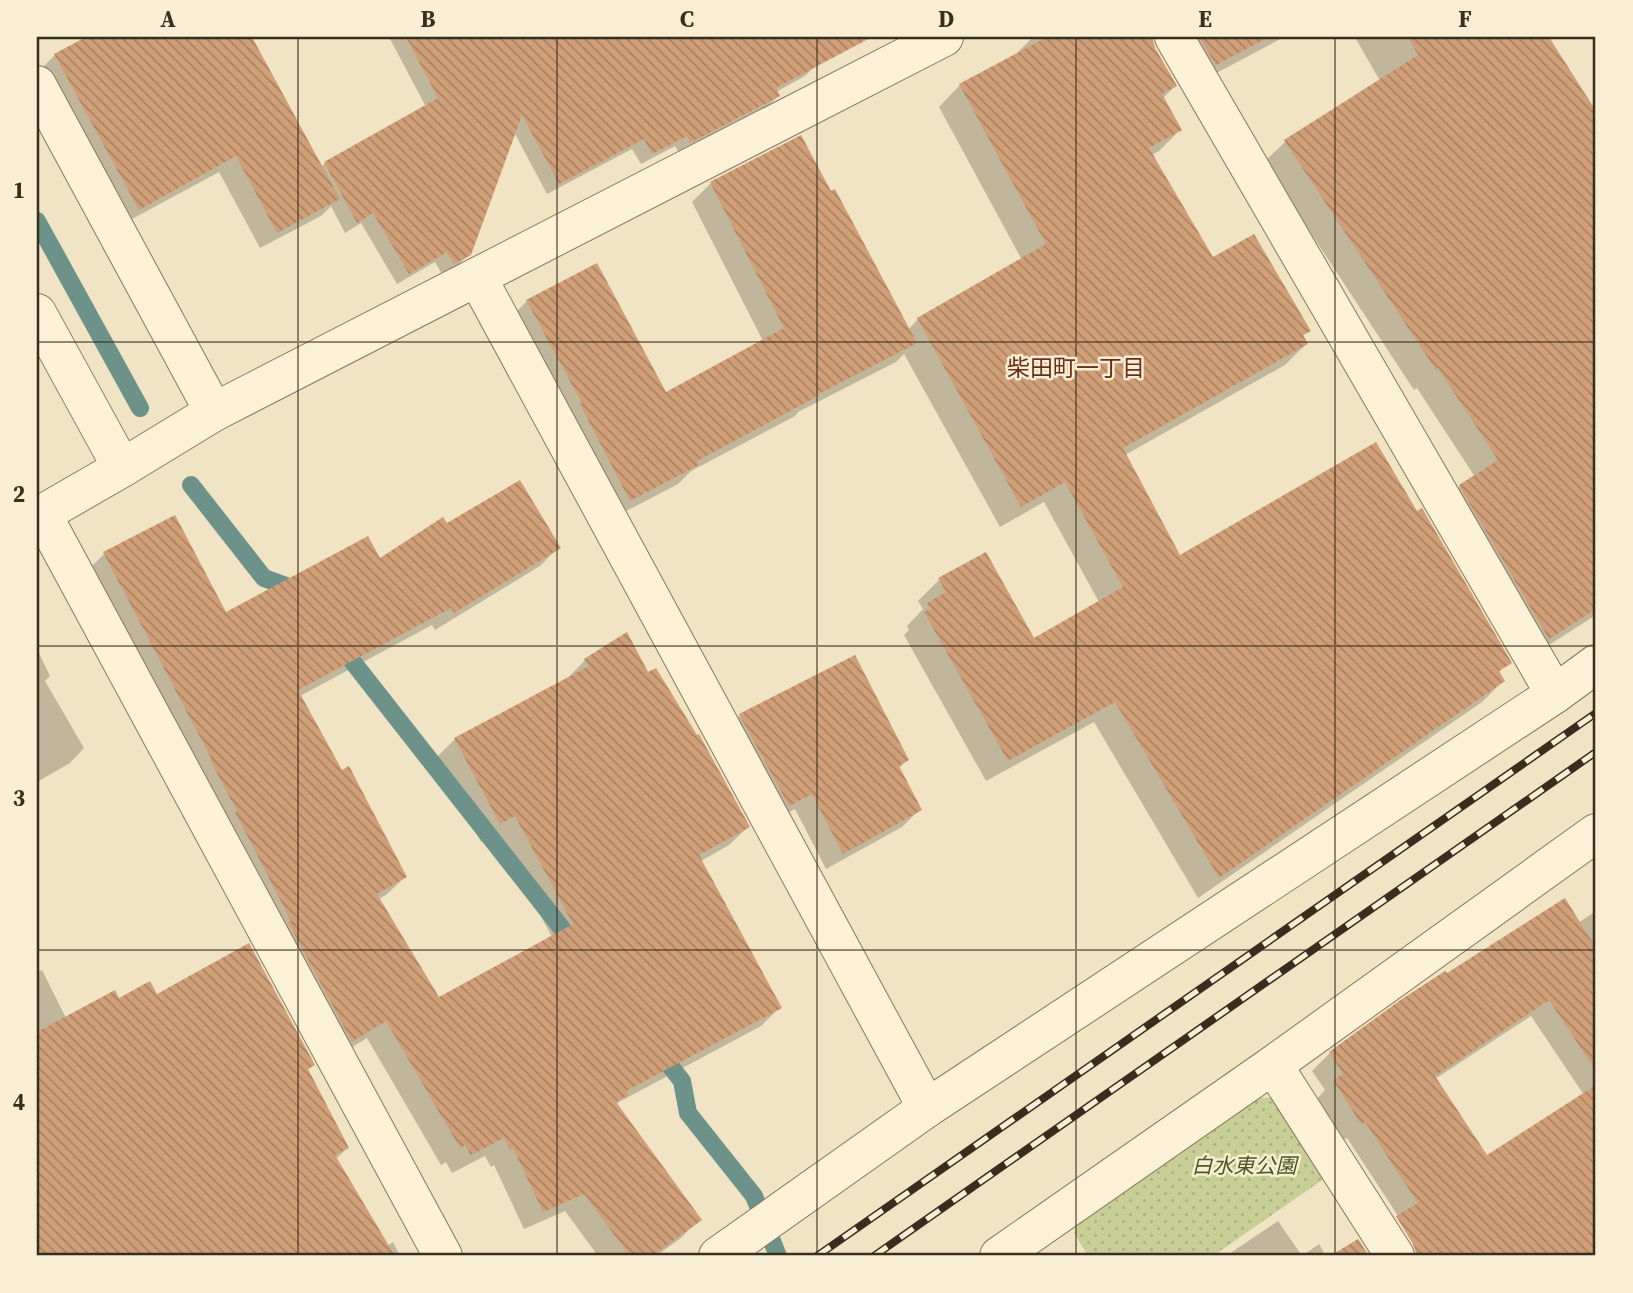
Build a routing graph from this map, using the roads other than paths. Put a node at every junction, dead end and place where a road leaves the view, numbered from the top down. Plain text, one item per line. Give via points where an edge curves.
1 (944, 37) edge
2 (1174, 37) edge
3 (37, 85) edge
4 (477, 277) junction
5 (37, 313) edge
6 (214, 412) junction
7 (122, 468) junction
8 (39, 515) edge
9 (1596, 664) edge
10 (1555, 694) junction
11 (1596, 833) edge
12 (1273, 1065) junction
13 (927, 1108) junction
14 (731, 1247) edge
15 (443, 1256) edge
16 (999, 1256) edge
17 (1395, 1256) edge

1 - 4 street
2 - 10 street
3 - 6 street
4 - 6 street
4 - 13 street
5 - 7 street
6 - 7 street
7 - 8 street
8 - 15 street
9 - 10 street
10 - 13 street
11 - 12 street
12 - 16 street
12 - 17 street
13 - 14 street

